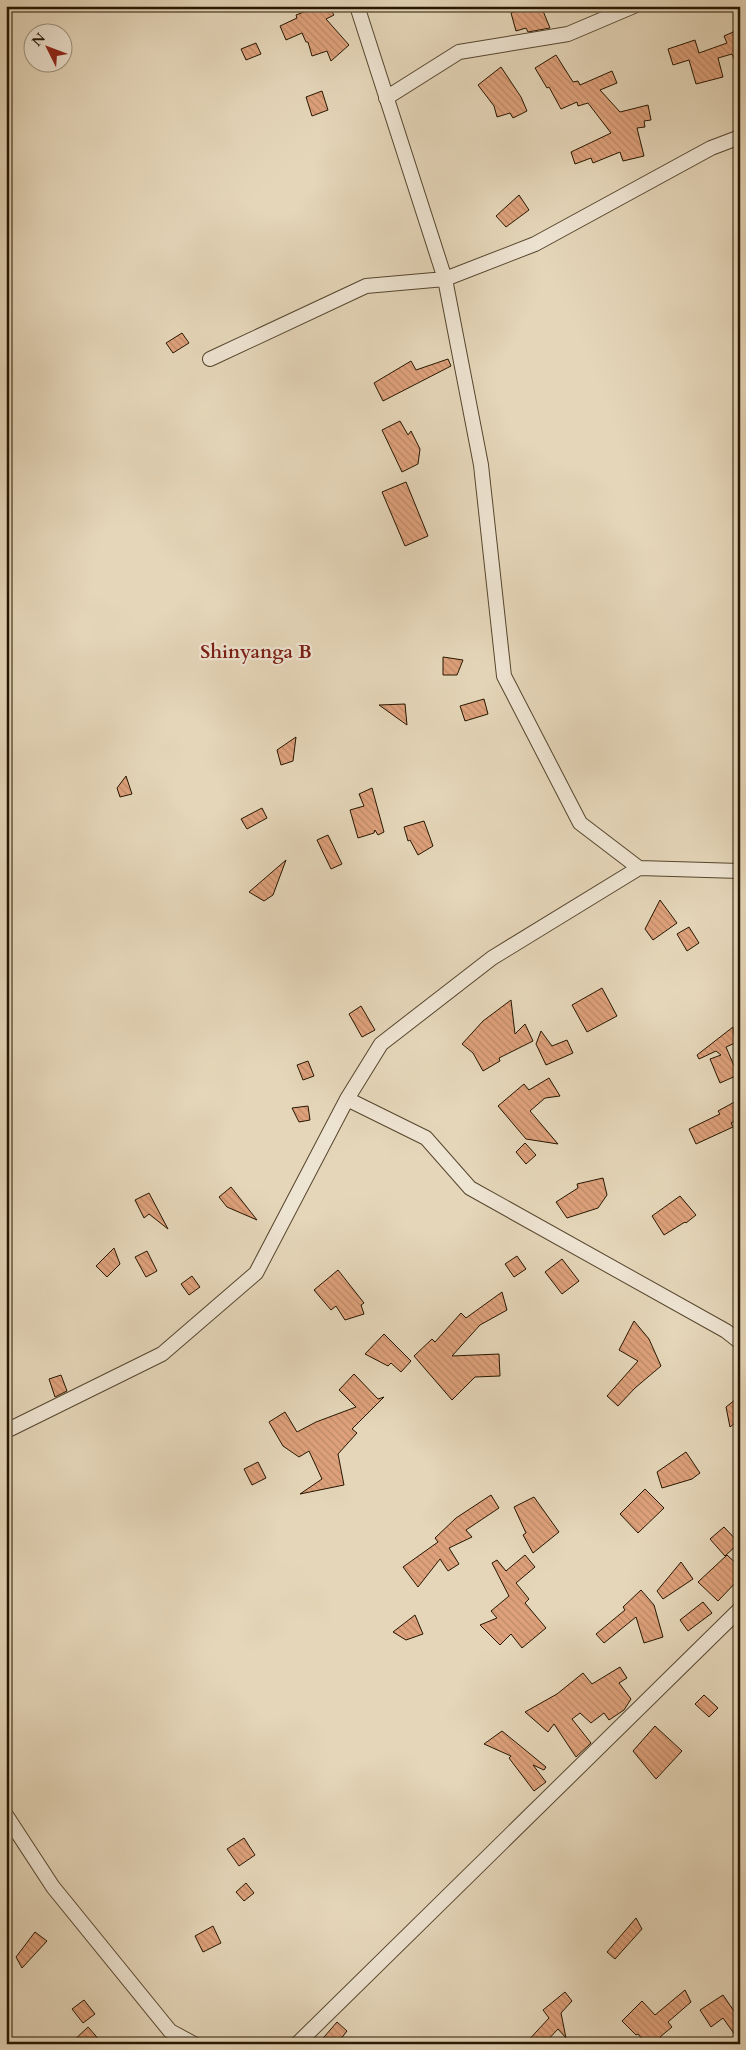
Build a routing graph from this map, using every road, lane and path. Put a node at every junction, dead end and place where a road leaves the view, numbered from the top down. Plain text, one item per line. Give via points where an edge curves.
1 (357, 6) edge
2 (634, 6) edge
3 (386, 98) junction
4 (740, 137) edge
5 (445, 279) junction
6 (210, 359) dead end
7 (639, 868) junction
8 (740, 871) edge
9 (347, 1099) junction
10 (740, 1342) edge
11 (6, 1431) edge
12 (740, 1609) edge
13 (6, 1814) edge
14 (194, 2044) edge
15 (297, 2044) edge

1 - 3 street
2 - 3 street via 568,34 459,52
3 - 5 street
4 - 5 street via 712,148 535,244
5 - 6 street via 366,286
5 - 7 street via 481,465 504,676 580,823
7 - 8 street
7 - 9 street via 492,958 381,1044
9 - 10 street via 426,1138 470,1188 726,1331
9 - 11 street via 256,1273 162,1354
12 - 15 street
13 - 14 street via 53,1888 170,2031

